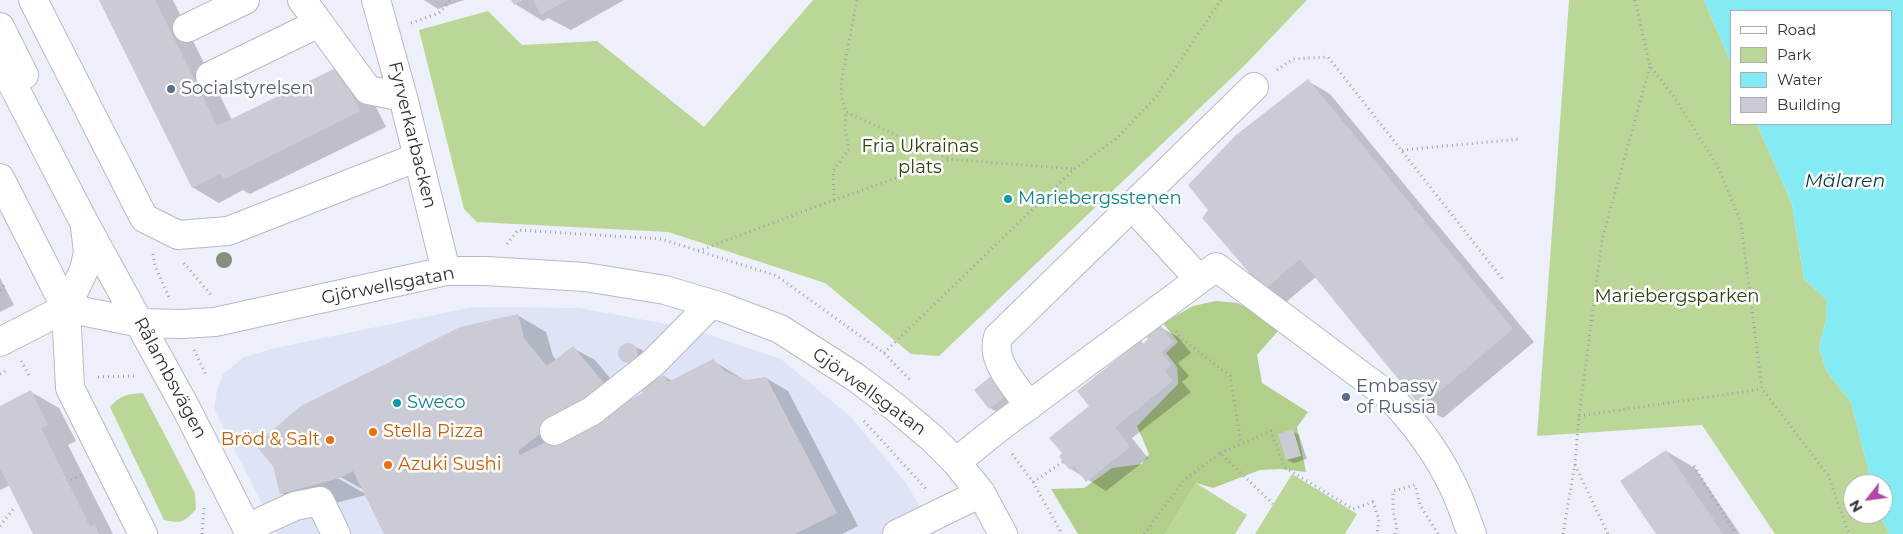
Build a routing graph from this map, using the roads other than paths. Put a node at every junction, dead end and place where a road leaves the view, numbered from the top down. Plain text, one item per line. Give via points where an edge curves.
1 (33, 0) edge
2 (244, 0) edge
3 (302, 0) edge
4 (376, 0) edge
5 (319, 23) junction
6 (0, 27) edge
7 (187, 28) dead end
8 (0, 60) edge
9 (210, 76) dead end
10 (1254, 87) road end
11 (403, 97) junction
12 (27, 113) junction
13 (418, 157) junction
14 (0, 178) edge
15 (1132, 206) junction
16 (84, 224) junction
17 (446, 271) junction
18 (1199, 279) junction
19 (711, 304) junction
20 (66, 308) junction
21 (141, 323) junction
22 (0, 342) edge
23 (1029, 406) junction
24 (554, 431) dead end
25 (956, 462) junction
26 (981, 493) junction
27 (249, 531) edge
28 (909, 532) edge
29 (143, 534) edge
30 (336, 534) edge
31 (1004, 534) edge
32 (1472, 534) edge

1 - 13 street via 144,218 178,235 228,231
2 - 7 street
3 - 5 street
4 - 11 street, Fyrverkarbacken
5 - 9 street
5 - 11 street via 368,90
6 - 12 street via 27,82
8 - 12 street, Rålambsvägen
10 - 15 street
11 - 13 street, Fyrverkarbacken
12 - 16 street, Rålambsvägen
13 - 17 street, Fyrverkarbacken
14 - 20 street, Rålambsvägen
15 - 18 street
15 - 23 street via 998,337 999,362
16 - 20 street, Rålambsvägen via 88,252 84,270
16 - 21 street, Rålambsvägen
17 - 19 street, Gjörwellsgatan via 585,278 665,290
17 - 21 street, Gjörwellsgatan via 215,322
18 - 23 street
18 - 32 street via 1216,267 1390,397 1428,442 1454,487
19 - 24 street via 654,362 592,411
19 - 25 street, Gjörwellsgatan via 780,329 847,372 895,407
20 - 21 street, Gjörwellsgatan
20 - 22 street
20 - 29 street, Rålambsvägen via 70,388
21 - 27 street, Rålambsvägen
23 - 25 street
25 - 26 street, Gjörwellsgatan
26 - 28 street
26 - 31 street, Gjörwellsgatan
27 - 30 street via 295,506 320,501

